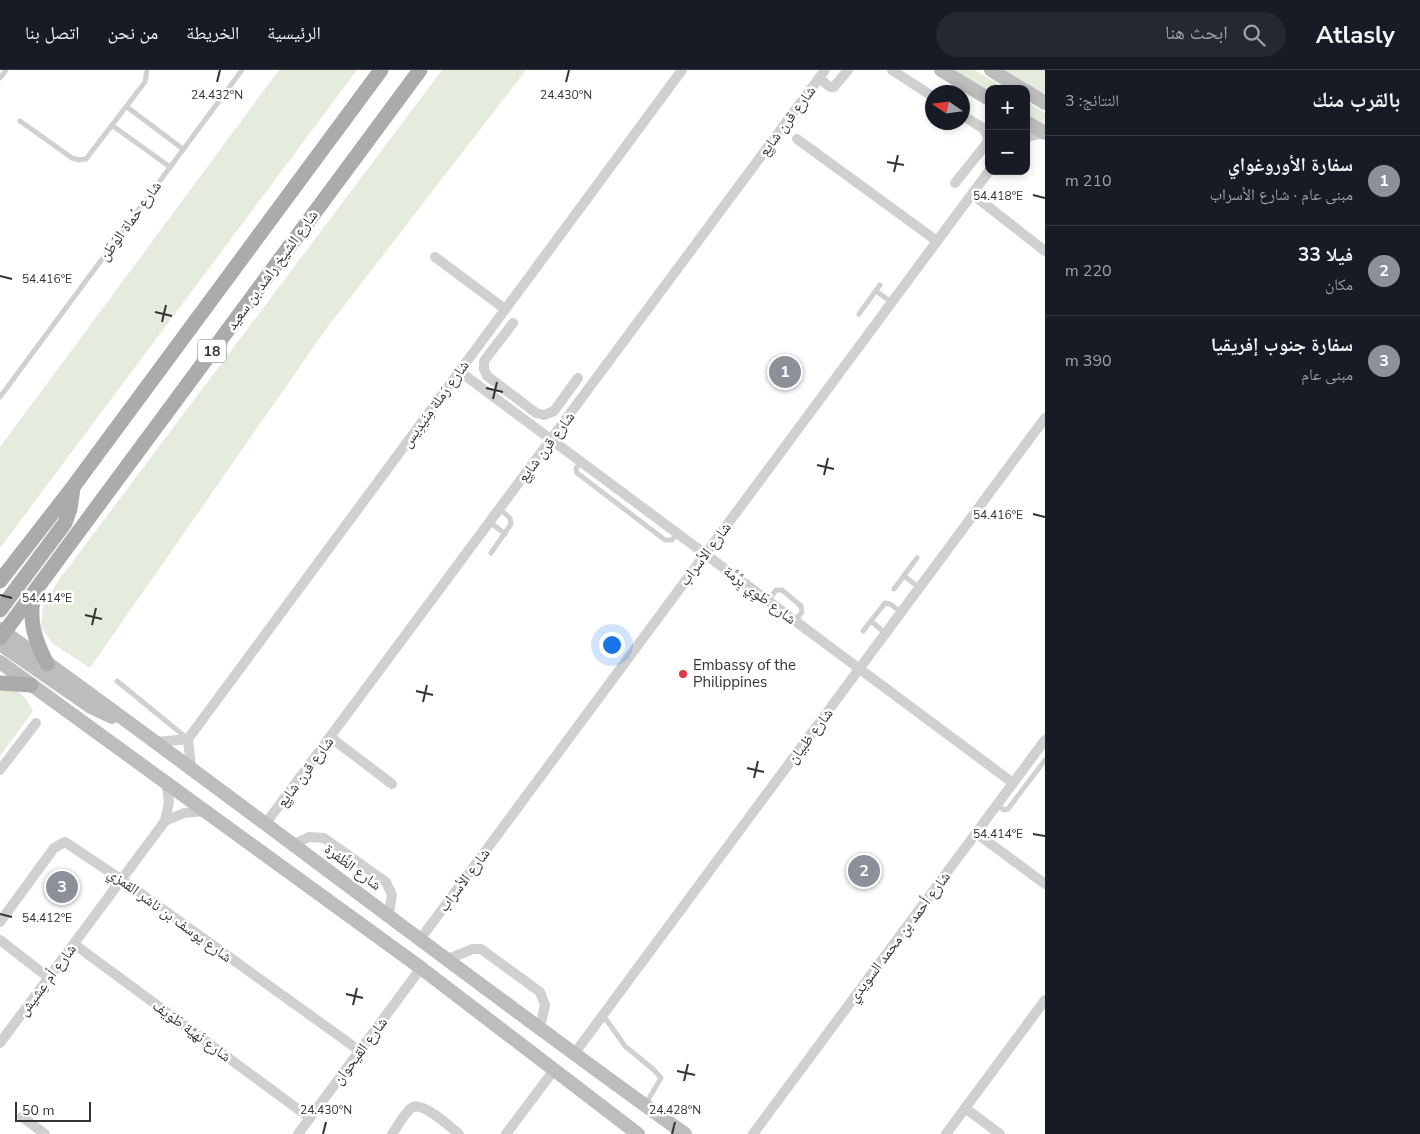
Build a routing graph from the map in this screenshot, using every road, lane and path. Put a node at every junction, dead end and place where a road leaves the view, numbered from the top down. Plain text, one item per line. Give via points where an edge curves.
1 (6, 70) edge
2 (146, 70) edge
3 (242, 70) edge
4 (381, 70) edge
5 (420, 70) edge
6 (682, 70) edge
7 (848, 70) edge
8 (892, 70) edge
9 (941, 70) edge
10 (991, 70) edge
11 (822, 74) edge
12 (0, 78) edge
13 (1015, 85) edge
14 (925, 91) edge
15 (1030, 94) edge
16 (985, 97) edge
17 (1045, 103) edge
18 (127, 107) junction
19 (20, 120) dead end
20 (970, 120) edge
21 (1030, 124) edge
22 (113, 126) junction
23 (1045, 133) edge
24 (1030, 135) edge
25 (797, 139) dead end
26 (183, 149) junction
27 (170, 167) junction
28 (967, 167) junction
29 (985, 175) edge
30 (986, 175) edge
31 (955, 183) dead end
32 (972, 194) junction
33 (936, 241) junction
34 (1043, 246) edge
35 (435, 256) dead end
36 (880, 285) dead end
37 (876, 291) junction
38 (892, 302) junction
39 (505, 309) junction
40 (859, 314) dead end
41 (513, 323) dead end
42 (459, 372) junction
43 (578, 378) dead end
44 (511, 394) junction
45 (0, 396) edge
46 (504, 405) junction
47 (1045, 418) edge
48 (551, 440) junction
49 (73, 487) junction
50 (500, 509) junction
51 (490, 522) junction
52 (505, 534) junction
53 (491, 554) dead end
54 (705, 554) junction
55 (917, 558) dead end
56 (6, 568) edge
57 (904, 576) junction
58 (0, 581) edge
59 (920, 588) junction
60 (894, 590) dead end
61 (34, 592) junction
62 (768, 601) junction
63 (0, 610) edge
64 (901, 612) junction
65 (795, 621) junction
66 (871, 621) junction
67 (863, 631) dead end
68 (886, 634) junction
69 (1, 635) edge
70 (0, 662) edge
71 (48, 664) junction
72 (859, 669) junction
73 (116, 681) dead end
74 (0, 683) edge
75 (31, 685) junction
76 (129, 722) junction
77 (36, 723) dead end
78 (330, 737) junction
79 (188, 739) junction
80 (1045, 740) edge
81 (157, 742) junction
82 (1045, 760) edge
83 (192, 767) junction
84 (0, 770) edge
85 (166, 782) junction
86 (1013, 783) junction
87 (392, 784) dead end
88 (997, 805) junction
89 (206, 811) junction
90 (165, 821) junction
91 (266, 823) junction
92 (976, 833) junction
93 (294, 844) junction
94 (122, 880) junction
95 (1045, 884) edge
96 (389, 914) junction
97 (0, 922) edge
98 (421, 938) junction
99 (0, 940) edge
100 (74, 944) junction
101 (448, 959) junction
102 (422, 968) junction
103 (469, 975) junction
104 (49, 978) junction
105 (455, 994) junction
106 (501, 999) junction
107 (1045, 1000) edge
108 (482, 1014) junction
109 (603, 1015) junction
110 (540, 1028) junction
111 (0, 1043) edge
112 (360, 1051) junction
113 (574, 1054) junction
114 (554, 1070) junction
115 (645, 1105) junction
116 (965, 1108) junction
117 (22, 1117) dead end
118 (310, 1118) junction
119 (45, 1134) edge
120 (298, 1134) edge
121 (392, 1134) edge
122 (459, 1134) edge
123 (506, 1134) edge
124 (638, 1134) edge
125 (685, 1134) edge
126 (753, 1134) edge
127 (946, 1134) edge
128 (1000, 1134) edge

1 - 12 lane
2 - 18 lane via 145,82
3 - 26 lane, شارع حُماة الوَطَن
4 - 49 main road, شارع الشيخ راشد بن سعيد / 18
5 - 61 main road, شارع الشيخ راشد بن سعيد / 18
6 - 39 street, شارع رَملة مِنَيدِيس
7 - 11 street via 834,87 830,87
8 - 14 street
9 - 16 main road
10 - 13 main road
11 - 48 street, شارع قرن شايِع
15 - 17 main road
18 - 22 lane
18 - 26 lane
19 - 22 lane via 79,160 90,157
20 - 28 street via 984,129 988,138
21 - 23 main road
22 - 27 lane
23 - 24 street
25 - 33 street
26 - 27 lane, شارع حُماة الوَطَن
27 - 45 lane, شارع حُماة الوَطَن
28 - 29 street
28 - 31 street
30 - 32 street, شارع الأسراب
32 - 33 street, شارع الأسراب
32 - 34 street
33 - 38 street, شارع الأسراب
35 - 39 street
36 - 37 lane
37 - 38 lane
37 - 40 lane
38 - 54 street, شارع الأسراب
39 - 42 street, شارع رَملة مِنَيدِيس
41 - 44 street via 484,365 487,376
42 - 46 street, شارع طَوِي بِرِّمَّة
42 - 79 street, شارع رَملة مِنَيدِيس
43 - 44 street via 554,411 547,415 536,413
44 - 46 street
46 - 48 street, شارع طَوِي بِرِّمَّة
47 - 59 street, شارع ظبيان
48 - 50 street, شارع قرن شايِع
48 - 54 street, شارع طَوِي بِرِّمَّة
49 - 56 main road, شارع الشيخ راشد بن سعيد / 18
49 - 63 main road via 65,523
50 - 51 street, شارع قرن شايِع
50 - 52 lane via 511,521
51 - 52 lane
51 - 78 street, شارع قرن شايِع
52 - 53 lane
54 - 62 street, شارع طَوِي بِرِّمَّة
54 - 98 street, شارع الأسراب
55 - 57 lane
56 - 58 main road, شارع الشيخ راشد بن سعيد / 18
57 - 59 lane
57 - 60 lane
59 - 64 street, شارع ظبيان
61 - 69 main road, شارع الشيخ راشد بن سعيد / 18
61 - 71 main road via 32,627
62 - 65 street, شارع طَوِي بِرِّمَّة
62 - 65 lane via 776,590 782,590 801,606 802,612
64 - 66 lane via 885,603
64 - 68 street, شارع ظبيان
65 - 72 street, شارع طَوِي بِرِّمَّة
66 - 67 lane
66 - 68 lane
68 - 72 street, شارع ظبيان
69 - 71 main road, شارع الظَّفرة
69 - 76 main road via 91,707
70 - 75 main road
71 - 76 main road, شارع الظَّفرة
72 - 86 street, شارع طَوِي بِرِّمَّة
72 - 109 street, شارع ظبيان
73 - 79 lane
74 - 75 main road
75 - 85 main road
76 - 81 main road, شارع الظَّفرة
77 - 84 street
78 - 87 street
78 - 91 street, شارع قرن شايِع
79 - 81 street
79 - 83 street
80 - 86 street, شارع أحمد بن محمد السويدي
81 - 83 main road, شارع الظَّفرة
82 - 88 lane via 1008,809
83 - 91 main road, شارع الظَّفرة
85 - 89 main road
85 - 90 street, شارع أم عِشيش via 169,802
86 - 88 street, شارع أحمد بن محمد السويدي
88 - 92 street, شارع أحمد بن محمد السويدي
89 - 90 street via 184,813
89 - 102 main road
90 - 94 street, شارع أم عِشيش
91 - 93 main road, شارع الظَّفرة
92 - 95 street
92 - 126 street, شارع أحمد بن محمد السويدي
93 - 96 main road, شارع الظَّفرة
93 - 96 street via 309,837 324,838 382,879 390,886 392,895
94 - 97 street, شارع يوسف بن ناشر القمزي via 70,844 61,843
94 - 100 street, شارع أم عِشيش
94 - 112 street, شارع يوسف بن ناشر القمزي
96 - 98 main road, شارع الظَّفرة
98 - 101 main road, شارع الظَّفرة
99 - 104 street
100 - 104 street, شارع أم عِشيش
100 - 118 street, شارع نَهيَّة طَوَيف
101 - 103 main road, شارع الظَّفرة
101 - 110 street via 481,949 540,992 546,1005
102 - 105 main road
102 - 112 street, شارع القيحوان
103 - 105 main road via 467,988
103 - 106 main road, شارع الظَّفرة
104 - 111 street, شارع أم عِشيش
105 - 108 main road
106 - 108 main road via 488,1003
106 - 110 main road, شارع الظَّفرة
107 - 116 street
108 - 114 main road
109 - 113 street, شارع ظبيان
109 - 115 lane via 625,1046 661,1078
110 - 113 main road, شارع الظَّفرة
112 - 118 street, شارع القيحوان
113 - 115 main road, شارع الظَّفرة
114 - 123 street
114 - 124 main road
115 - 125 main road, شارع الظَّفرة
116 - 127 street
116 - 128 street
117 - 119 street
118 - 120 street, شارع القيحوان
121 - 122 street via 412,1107 418,1106

